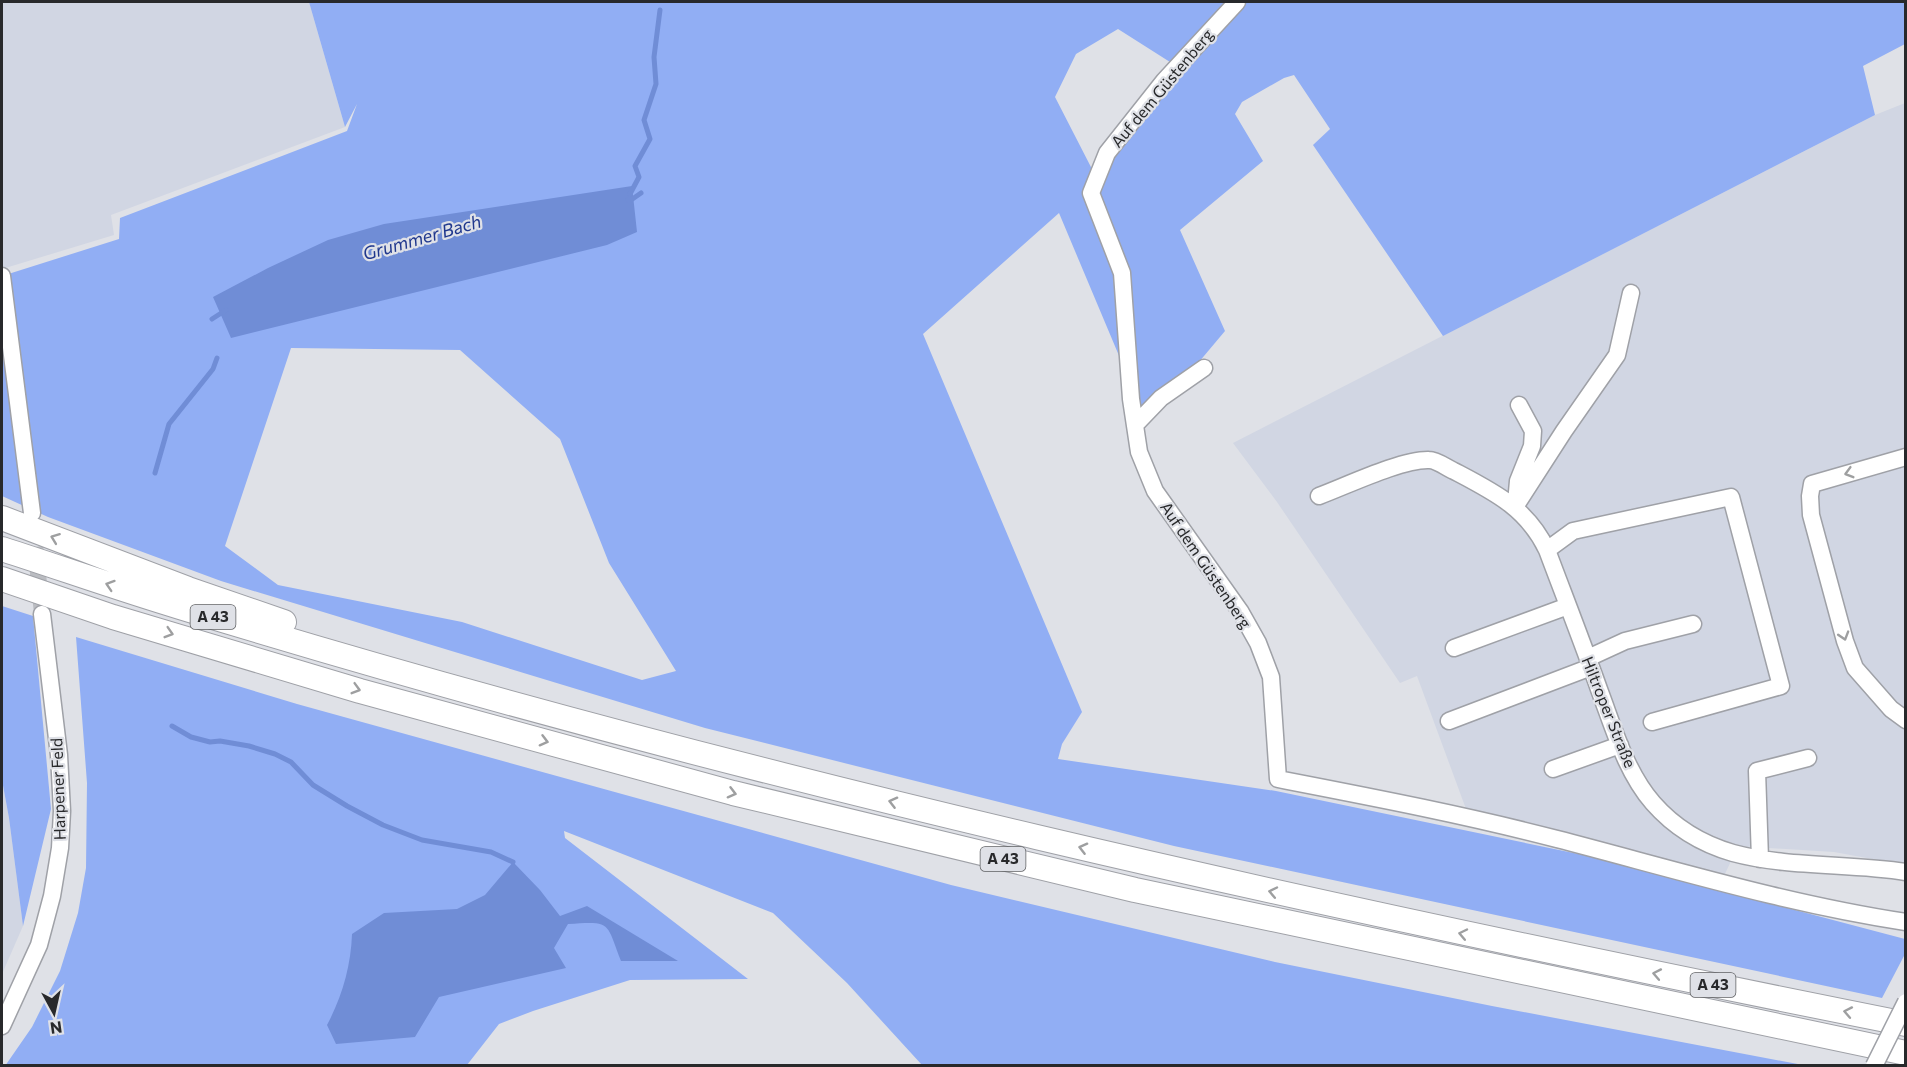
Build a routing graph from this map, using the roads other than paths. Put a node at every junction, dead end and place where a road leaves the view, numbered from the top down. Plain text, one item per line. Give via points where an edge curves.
1 (1237, 2) edge
2 (2, 276) edge
3 (1631, 292) dead end
4 (1204, 368) dead end
5 (1520, 405) dead end
6 (1136, 424) junction
7 (1905, 457) edge
8 (1319, 496) dead end
9 (1515, 507) junction
10 (32, 513) tunnel mouth
11 (2, 518) edge
12 (2, 549) edge
13 (1547, 550) junction
14 (2, 579) edge
15 (2, 589) edge
16 (64, 601) junction
17 (1568, 606) junction
18 (42, 614) tunnel mouth
19 (1692, 624) dead end
20 (1454, 648) dead end
21 (1589, 662) junction
22 (427, 680) junction
23 (1905, 720) edge
24 (1449, 721) dead end
25 (1652, 722) dead end
26 (1620, 745) junction
27 (1808, 758) dead end
28 (1553, 770) dead end
29 (1760, 859) junction
30 (1905, 872) edge
31 (1905, 922) edge
32 (1905, 1002) edge
33 (1905, 1024) edge
34 (2, 1026) edge
35 (1905, 1053) edge
36 (1874, 1065) edge

1 - 6 street, Auf dem Güstenberg via 1164,81 1107,153 1091,193 1122,273
2 - 10 street
3 - 9 street via 1617,355
4 - 6 street via 1161,398
5 - 9 street via 1533,431 1532,446 1518,481
6 - 31 street, Auf dem Güstenberg via 1138,452 1155,491 1240,611 1258,643 1271,677 1278,779 1433,809 1678,873
7 -> 23 street via 1812,484 1810,496 1811,515 1855,668
8 - 9 street, Hiltroper Straße via 1404,464 1430,460 1493,491
9 - 13 street, Hiltroper Straße via 1539,532
22 -> 11 highway via 354,645 189,590
22 -> 12 highway, A 43 via 176,606
13 - 17 street, Hiltroper Straße
13 - 25 street via 1574,531 1731,497 1781,686
14 - 16 highway, A 43
15 - 16 highway via 24,597
16 -> 35 highway, A 43 via 360,691 733,793 1135,890
17 - 20 street
17 - 21 street, Hiltroper Straße
18 - 34 street, Harpener Feld via 58,755 60,848 39,945
19 - 21 street via 1625,641
21 - 24 street
21 - 26 street, Hiltroper Straße
33 -> 22 highway, A 43 via 1532,949 1141,863 779,774
26 - 28 street
26 - 29 street, Hiltroper Straße via 1642,788 1665,816 1708,844
27 - 29 street via 1757,771
29 - 30 street, Hiltroper Straße
32 - 36 street, bridge

